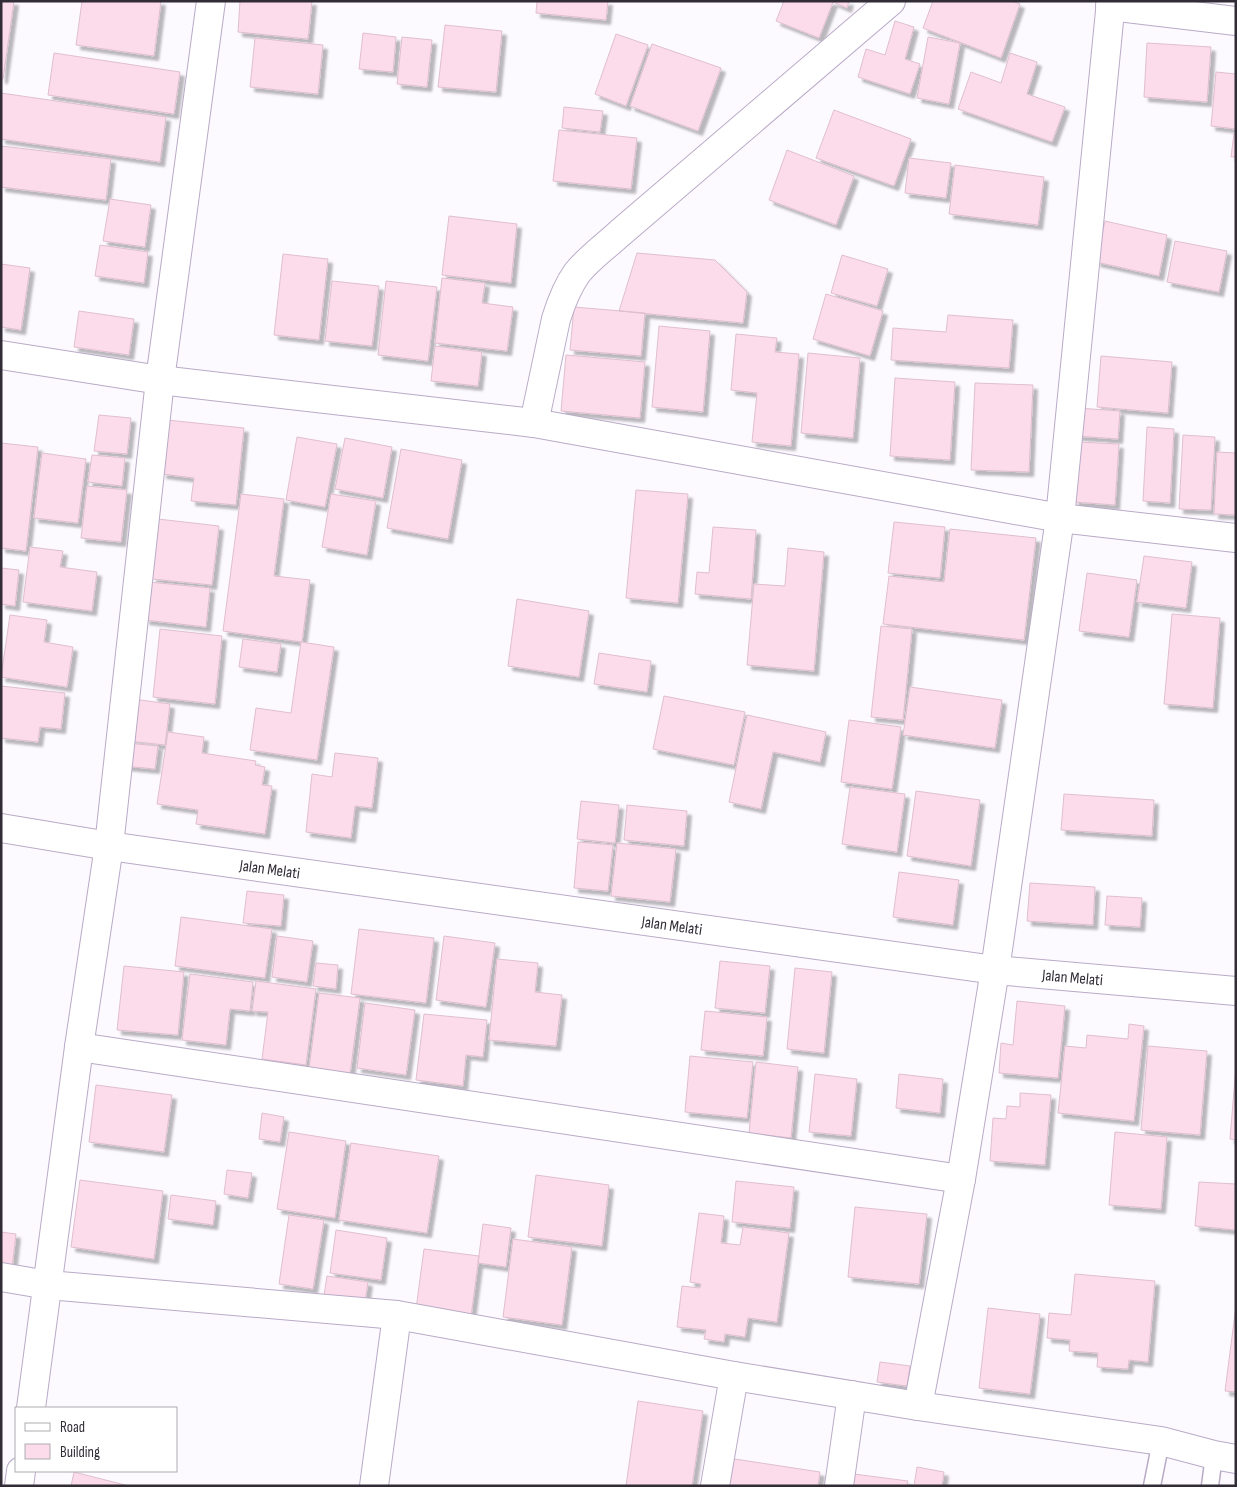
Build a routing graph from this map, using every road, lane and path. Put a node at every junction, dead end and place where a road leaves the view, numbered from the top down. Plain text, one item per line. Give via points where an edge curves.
1 (212, 1) edge
2 (891, 1) edge
3 (1110, 4) edge
4 (1236, 21) edge
5 (1, 355) edge
6 (160, 380) junction
7 (534, 423) junction
8 (1060, 518) junction
9 (1236, 538) edge
10 (1, 828) edge
11 (109, 846) junction
12 (995, 970) junction
13 (1236, 991) edge
14 (79, 1047) junction
15 (961, 1179) junction
16 (1, 1277) edge
17 (48, 1285) junction
18 (397, 1315) junction
19 (734, 1376) junction
20 (852, 1395) junction
21 (918, 1406) junction
22 (31, 1407) edge
23 (1160, 1441) junction
24 (1225, 1457) edge
25 (22, 1472) edge
26 (19, 1486) edge
27 (374, 1486) edge
28 (715, 1486) edge
29 (839, 1486) edge
30 (1152, 1486) edge
31 (1210, 1486) edge

1 - 6 street
2 - 7 street via 627,226 578,272 556,319
3 - 4 street
3 - 8 street
5 - 6 street
6 - 7 street
6 - 11 street
7 - 8 street
8 - 9 street
8 - 12 street
10 - 11 street, Jalan Melati
11 - 12 street, Jalan Melati
11 - 14 street
12 - 13 street, Jalan Melati
12 - 15 street
14 - 15 street
14 - 17 street
15 - 21 street
16 - 17 street
17 - 18 street
17 - 22 street
18 - 19 street
18 - 27 street
19 - 20 street
19 - 28 street
20 - 21 street
20 - 29 street
21 - 23 street
23 - 24 street
23 - 30 lane
24 - 31 lane
25 - 26 street

